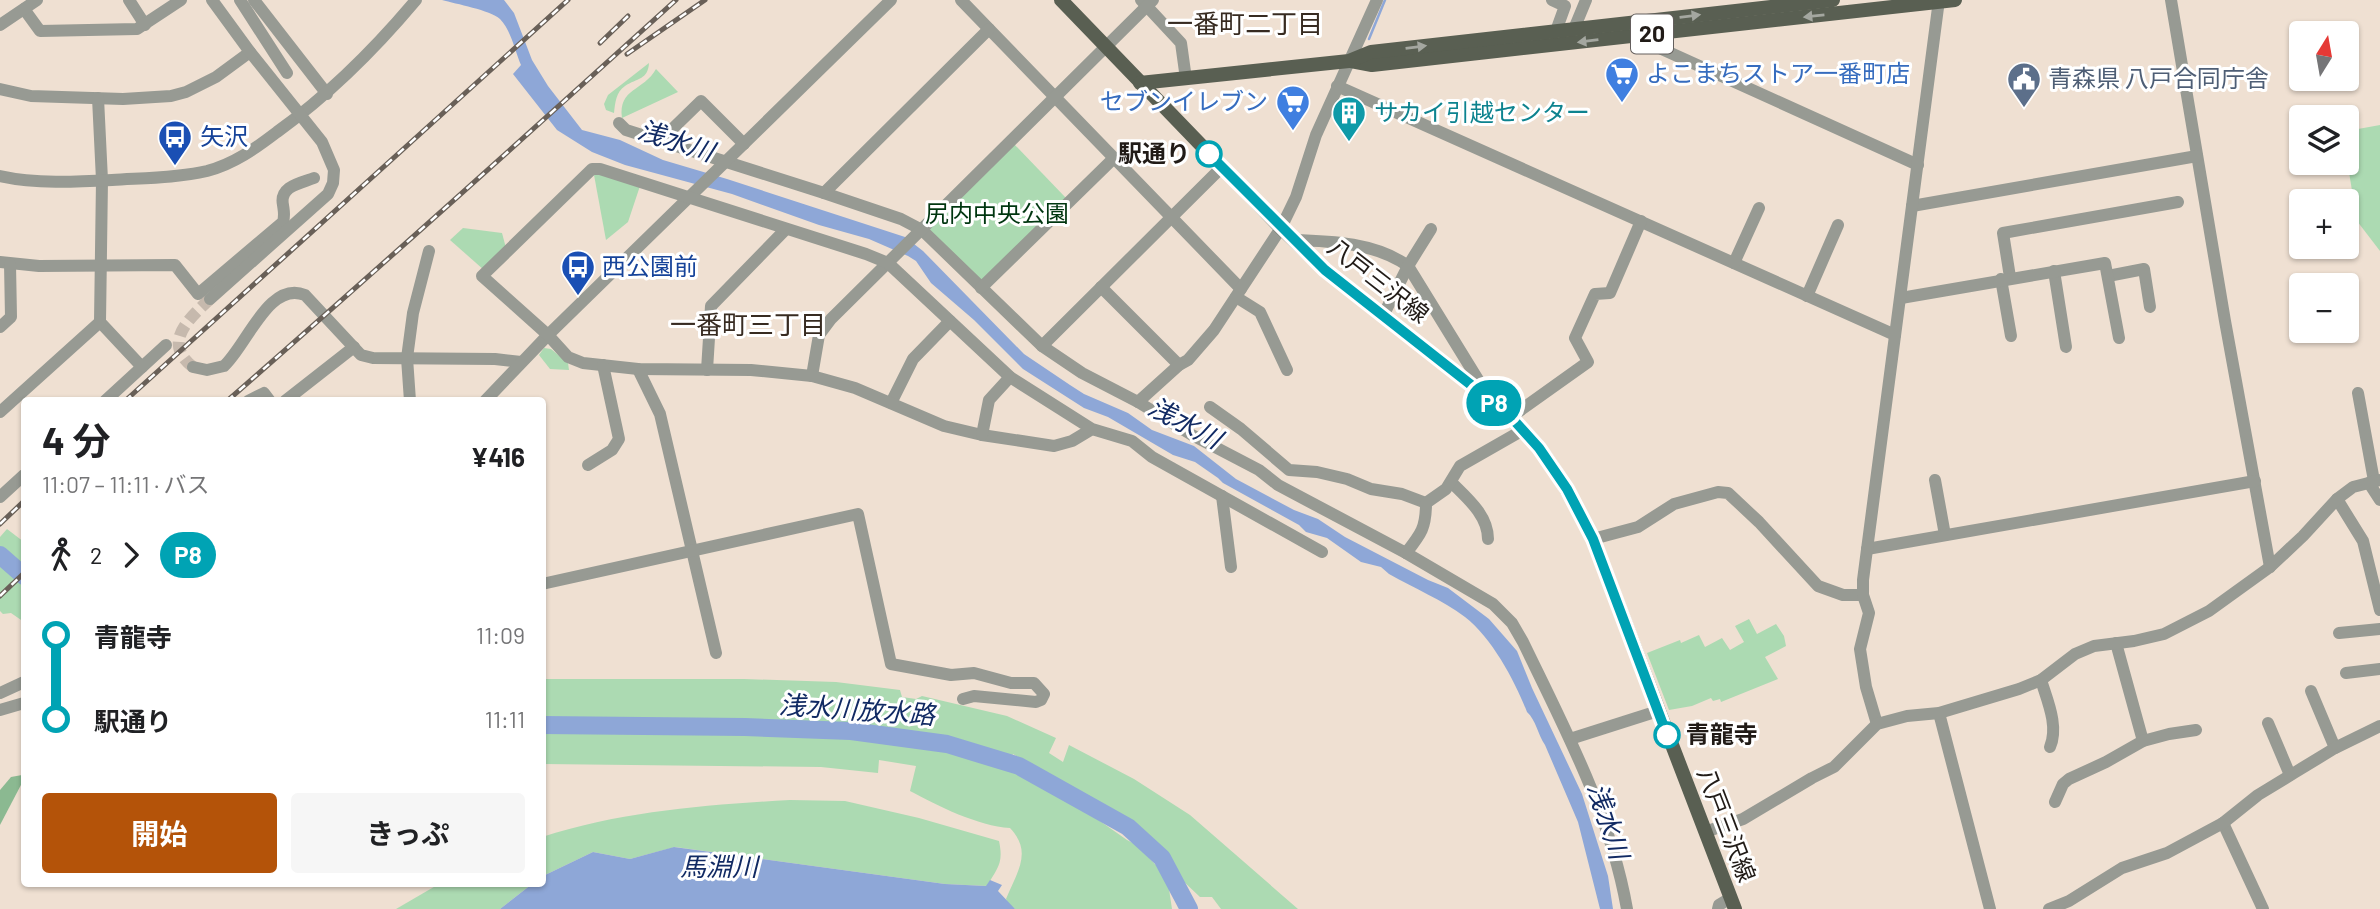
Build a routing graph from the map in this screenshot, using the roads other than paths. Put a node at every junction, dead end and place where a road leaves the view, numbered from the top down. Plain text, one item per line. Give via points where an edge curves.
1 (37, 0) edge
2 (129, 0) edge
3 (181, 0) edge
4 (212, 0) edge
5 (240, 0) edge
6 (254, 0) edge
7 (416, 0) edge
8 (891, 0) edge
9 (961, 0) edge
10 (1061, 0) edge
11 (1377, 0) edge
12 (1552, 0) edge
13 (1586, 0) edge
14 (1832, 0) edge
15 (1955, 0) edge
16 (2171, 0) edge
17 (1939, 1) edge
18 (1147, 2) edge
19 (24, 9) junction
20 (0, 25) edge
21 (145, 25) junction
22 (989, 29) junction
23 (1574, 29) junction
24 (1556, 31) junction
25 (1633, 36) junction
26 (1106, 47) junction
27 (250, 52) junction
28 (1349, 61) junction
29 (288, 74) dead end
30 (1186, 79) junction
31 (1140, 83) junction
32 (1337, 86) junction
33 (0, 89) edge
34 (327, 94) junction
35 (98, 98) junction
36 (1056, 98) junction
37 (302, 114) junction
38 (619, 123) dead end
39 (661, 141) junction
40 (744, 144) junction
41 (2197, 156) junction
42 (1114, 158) junction
43 (725, 163) junction
44 (1918, 165) junction
45 (1222, 167) junction
46 (0, 176) edge
47 (314, 178) dead end
48 (102, 180) junction
49 (824, 193) junction
50 (692, 195) junction
51 (2178, 202) dead end
52 (1912, 206) junction
53 (1759, 208) dead end
54 (1170, 217) junction
55 (1641, 221) junction
56 (1838, 225) dead end
57 (1281, 228) junction
58 (786, 229) junction
59 (1431, 229) dead end
60 (922, 230) junction
61 (1293, 240) junction
62 (429, 251) dead end
63 (890, 261) junction
64 (5, 263) edge
65 (1734, 263) junction
66 (100, 266) junction
67 (1408, 266) junction
68 (2054, 271) junction
69 (2108, 276) junction
70 (2006, 278) junction
71 (1101, 287) junction
72 (981, 288) junction
73 (1239, 293) junction
74 (1807, 296) junction
75 (1901, 298) junction
76 (210, 299) tunnel mouth
77 (2150, 307) dead end
78 (1384, 314) junction
79 (950, 321) junction
80 (100, 322) junction
81 (0, 327) edge
82 (548, 335) junction
83 (1895, 335) junction
84 (2011, 336) dead end
85 (2119, 338) dead end
86 (166, 345) dead end
87 (1042, 346) junction
88 (354, 347) junction
89 (2066, 347) dead end
90 (407, 358) junction
91 (521, 362) junction
92 (603, 365) junction
93 (1179, 365) junction
94 (193, 366) dead end
95 (142, 367) junction
96 (638, 369) junction
97 (706, 370) junction
98 (1287, 370) dead end
99 (812, 376) junction
100 (1010, 377) junction
101 (2358, 393) dead end
102 (110, 397) edge
103 (290, 397) edge
104 (410, 397) edge
105 (489, 397) edge
106 (1489, 399) junction
107 (891, 402) junction
108 (1138, 402) junction
109 (1210, 407) dead end
110 (0, 412) edge
111 (1511, 417) junction
112 (1092, 429) junction
113 (1523, 430) junction
114 (982, 435) junction
115 (588, 465) dead end
116 (21, 478) edge
117 (1935, 480) dead end
118 (2255, 481) junction
119 (2374, 481) edge
120 (1451, 482) junction
121 (1222, 496) junction
122 (0, 497) edge
123 (2337, 499) junction
124 (2380, 500) edge
125 (1426, 503) junction
126 (1945, 535) junction
127 (1488, 539) dead end
128 (1593, 539) junction
129 (1867, 549) junction
130 (693, 550) junction
131 (1322, 552) dead end
132 (1406, 553) junction
133 (1231, 567) dead end
134 (2270, 567) junction
135 (546, 583) edge
136 (1863, 595) junction
137 (2380, 610) edge
138 (2380, 629) edge
139 (2339, 633) dead end
140 (2116, 643) junction
141 (716, 653) dead end
142 (2380, 669) edge
143 (2346, 673) dead end
144 (2041, 680) junction
145 (21, 683) edge
146 (2311, 691) dead end
147 (0, 693) edge
148 (963, 699) dead end
149 (21, 704) edge
150 (0, 710) edge
151 (1658, 711) junction
152 (1939, 713) junction
153 (2268, 723) dead end
154 (1877, 724) junction
155 (2380, 726) edge
156 (2196, 730) dead end
157 (1570, 739) junction
158 (2143, 741) junction
159 (2050, 747) dead end
160 (2335, 748) junction
161 (2290, 775) junction
162 (2055, 802) dead end
163 (2223, 823) junction
164 (1705, 832) junction
165 (1732, 904) edge
166 (2071, 905) edge
167 (2261, 908) edge
168 (1627, 909) edge
169 (1718, 909) edge
170 (1990, 909) edge
171 (2049, 909) edge

1 - 19 street
2 - 21 street
3 - 21 street
4 - 27 street
5 - 29 street
6 - 34 street
7 - 34 street
8 - 40 street
9 - 22 street
10 - 26 main road, 八戸三沢線
11 - 28 street
12 - 24 street via 1565,6
13 - 23 street
23 -> 14 main road, 20
15 - 17 main road, 20
16 - 41 street
17 -> 25 main road, 20
17 - 44 street
18 - 26 street
18 - 30 street via 1181,43
19 - 20 street
19 - 21 street via 40,31 137,29
22 - 36 street
22 - 49 street
23 - 24 main road, 20
28 -> 24 main road, 20 via 1371,52
25 -> 28 main road, 20 via 1372,65
25 - 44 street
26 - 31 main road, 八戸三沢線
26 - 36 street
27 - 35 street via 186,92 150,98
27 - 37 street
28 - 30 main road, 20
28 - 32 street
30 - 31 main road, 20
31 - 45 main road, 八戸三沢線
32 - 55 street
32 - 57 street
33 - 35 street via 31,96
34 - 37 street
35 - 48 street
36 - 42 street
36 - 60 street
37 - 48 street via 246,155 208,171
37 - 76 street via 334,170 328,194
38 - 39 street via 626,130
39 - 40 street via 701,101
39 - 43 street
40 - 43 street
41 - 52 street
41 - 118 street
42 - 54 street
42 - 72 street
43 - 49 street
43 - 50 street
44 - 52 street
45 - 54 street
45 - 57 main road, 八戸三沢線
46 - 48 street
47 - 66 street via 285,191 283,222 198,294 175,265
48 - 66 street
49 - 60 street
50 - 58 street
50 - 82 street
50 - 82 street via 592,169 482,276
51 - 70 street via 2003,233
52 - 75 street
53 - 65 street
54 - 71 street
54 - 73 street
55 - 65 street
55 - 111 street via 1610,293 1595,294 1575,338 1588,362
56 - 74 street
57 - 61 main road, 八戸三沢線
57 - 73 street
58 - 63 street
58 - 97 street via 711,306
59 - 67 street
60 - 63 street
60 - 72 street
61 - 67 street via 1373,248
61 - 78 main road, 八戸三沢線
62 - 90 street
63 - 79 street
63 - 99 street via 819,335
64 - 66 street
64 - 81 street via 11,317
65 - 74 street
66 - 80 street
67 - 78 street
67 - 106 street
68 - 69 street via 2105,263
68 - 70 street
68 - 89 street
69 - 77 street via 2144,269
69 - 85 street
70 - 75 street
70 - 84 street
71 - 87 street
71 - 93 street
72 - 87 street
73 - 93 street via 1214,330
73 - 98 street via 1260,312
74 - 83 street
75 - 83 street
78 - 106 main road, 八戸三沢線
79 - 100 street
79 - 107 street via 913,359
80 - 95 street
80 - 110 street
82 - 91 street
82 - 92 street via 568,357
83 - 129 street
86 - 95 street
87 - 108 street
88 - 90 street via 373,358
88 - 94 street via 296,291 273,301 224,366 207,370
88 - 103 street
90 - 91 street
90 - 104 street
91 - 105 street
92 - 96 street
92 - 115 street via 618,439 612,450
93 - 108 street
95 - 102 street
96 - 97 street
96 - 130 street via 660,414
97 - 99 street
99 - 107 street
100 - 112 street
100 - 114 street via 989,400
101 - 119 street
106 - 111 main road, 八戸三沢線
107 - 114 street via 944,426
108 - 132 street via 1278,485
109 - 125 street via 1289,470 1347,479
111 - 113 main road, 八戸三沢線
112 - 114 street via 1054,446
112 - 121 street via 1132,441
113 - 120 street via 1460,466
113 - 128 main road, 八戸三沢線 via 1567,489
116 - 122 street
117 - 126 street
118 - 126 street
118 - 134 street
119 - 123 street via 2353,487
119 - 124 street
120 - 125 street
120 - 127 street via 1475,506
121 - 131 street
121 - 133 street
123 - 134 street
123 - 137 street via 2363,541
125 - 132 street via 1423,532
126 - 129 street
128 - 136 street via 1638,527 1674,504 1728,492 1818,586 1843,595
128 - 151 main road, 八戸三沢線
129 - 136 street
130 - 135 street
130 - 141 street
130 - 148 street via 858,514 891,664 1034,683 1044,694 1036,702
132 - 157 street via 1493,604 1512,623
134 - 140 street via 2209,611 2164,634
136 - 154 street via 1869,613 1860,649
138 - 139 street
140 - 144 street via 2075,654
140 - 158 street
142 - 143 street
144 - 152 street
144 - 159 street via 2053,719
145 - 147 street
146 - 160 street
149 - 150 street
151 - 157 street
151 - 164 main road, 八戸三沢線
152 - 154 street
152 - 170 street
153 - 161 street
154 - 164 street via 1834,767 1743,819
155 - 160 street
156 - 158 street
157 - 168 street via 1608,831
158 - 162 street via 2070,779
160 - 161 street
161 - 163 street
163 - 166 street via 2167,853 2122,868
163 - 167 street
164 - 165 main road, 八戸三沢線
165 - 169 street
166 - 171 street

